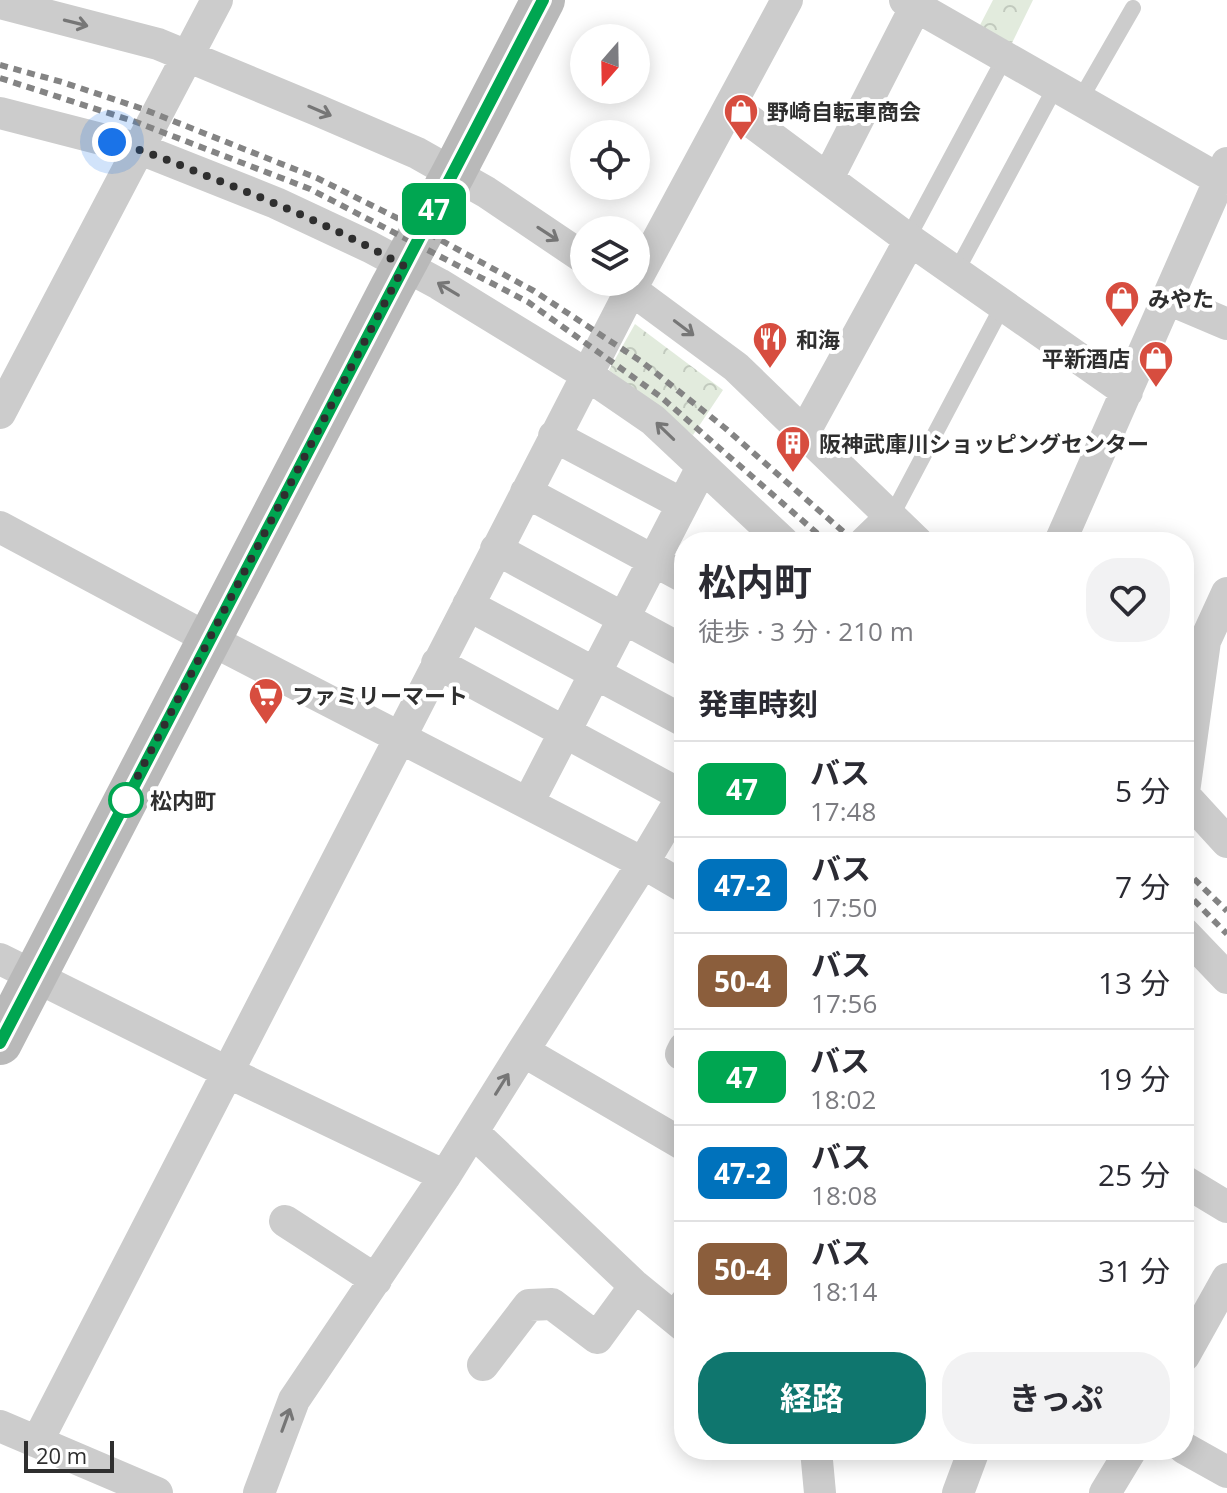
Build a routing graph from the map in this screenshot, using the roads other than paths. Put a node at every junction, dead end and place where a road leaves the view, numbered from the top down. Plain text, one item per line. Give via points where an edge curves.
1 (217, 0) edge
2 (543, 0) edge
3 (787, 0) edge
4 (0, 3) edge
5 (911, 3) edge
6 (1133, 8) dead end
7 (188, 57) junction
8 (1005, 57) junction
9 (1068, 93) junction
10 (730, 106) junction
11 (0, 113) edge
12 (140, 149) junction
13 (1224, 172) edge
14 (453, 174) junction
15 (828, 178) junction
16 (909, 239) junction
17 (570, 249) edge
18 (650, 249) edge
19 (404, 266) junction
20 (956, 272) junction
21 (625, 296) edge
22 (647, 296) edge
23 (1168, 299) junction
24 (1003, 305) junction
25 (1227, 324) edge
26 (586, 374) junction
27 (1127, 392) junction
28 (0, 413) edge
29 (804, 433) junction
30 (554, 436) junction
31 (702, 467) junction
32 (526, 492) junction
33 (682, 504) junction
34 (891, 517) junction
35 (0, 527) edge
36 (772, 532) edge
37 (875, 532) edge
38 (907, 532) edge
39 (1064, 532) edge
40 (496, 549) junction
41 (653, 560) junction
42 (674, 572) edge
43 (1227, 593) edge
44 (468, 605) junction
45 (623, 617) junction
46 (209, 639) junction
47 (1216, 644) edge
48 (674, 645) edge
49 (437, 663) junction
50 (595, 673) junction
51 (674, 716) edge
52 (564, 732) junction
53 (399, 737) junction
54 (1194, 746) edge
55 (674, 790) edge
56 (528, 803) junction
57 (1194, 804) edge
58 (674, 812) edge
59 (1227, 842) edge
60 (643, 863) junction
61 (674, 881) edge
62 (1194, 943) edge
63 (17, 967) edge
64 (1227, 978) edge
65 (0, 1043) edge
66 (523, 1051) junction
67 (227, 1072) junction
68 (473, 1132) junction
69 (674, 1139) edge
70 (445, 1176) junction
71 (1194, 1187) edge
72 (1227, 1207) edge
73 (285, 1221) dead end
74 (1227, 1279) edge
75 (376, 1280) junction
76 (635, 1286) junction
77 (674, 1307) edge
78 (1194, 1338) edge
79 (483, 1365) dead end
80 (0, 1426) edge
81 (37, 1442) junction
82 (1194, 1454) edge
83 (817, 1460) edge
84 (970, 1460) edge
85 (1125, 1460) edge
86 (1227, 1472) edge
87 (157, 1493) edge
88 (259, 1493) edge
89 (820, 1493) edge
90 (958, 1493) edge
91 (1105, 1493) edge

1 - 7 street
2 - 14 main road
3 - 10 street
4 -> 7 street via 158,44
5 - 8 street
5 - 15 street
6 - 9 lane
7 - 12 street
7 -> 14 street via 403,147
8 - 9 street
8 - 16 lane
9 - 13 street
9 - 20 lane
10 - 15 street
10 - 18 street
11 - 12 street
12 - 19 street via 276,203
12 - 28 street
13 - 23 street
14 -> 17 street
14 - 19 main road
15 - 16 street
16 - 20 street
16 - 29 street
26 -> 19 street
19 - 46 main road
20 - 24 street
21 - 26 street
22 -> 29 street via 736,367
23 - 25 street
23 - 27 street
24 - 27 street
24 - 34 lane
26 - 30 street
31 -> 26 street via 653,420
27 - 39 street
29 - 34 street
30 - 32 street
30 - 33 street
31 - 33 street
31 - 36 street
32 - 40 street
32 - 41 street
33 - 41 street
34 - 37 street
34 - 38 street
35 - 46 street
40 - 44 street
40 - 45 street
41 - 42 street
41 - 45 street
43 - 47 street
44 - 49 street
44 - 50 street
45 - 48 street
45 - 50 street
46 - 53 street
46 - 63 main road
47 - 54 street
49 - 52 street
49 - 53 street
50 - 51 street
50 - 52 street
52 - 55 street
52 - 56 street
53 - 56 street
53 - 67 street
56 - 60 street
57 - 59 street
58 - 60 street
60 - 61 street
60 - 66 street
62 - 64 street
63 - 65 main road
63 - 67 street
68 -> 66 street
66 - 69 street
67 - 70 street
67 - 81 street
68 - 70 street
68 - 76 street
70 - 75 street
71 - 72 street
73 - 75 street
74 - 78 street
88 -> 75 street via 294,1400
76 - 77 street
76 - 79 street via 597,1338 552,1304 529,1305
80 - 81 street
81 - 87 street
82 - 86 street
83 - 89 street
84 - 90 street
85 - 91 street

